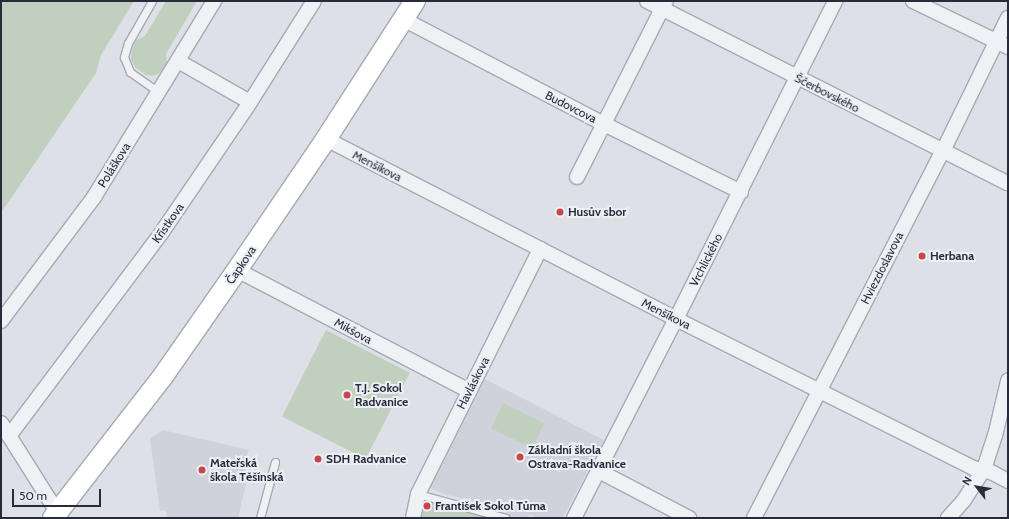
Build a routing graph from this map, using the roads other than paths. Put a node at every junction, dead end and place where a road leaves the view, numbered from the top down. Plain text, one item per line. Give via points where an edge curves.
1 (152, 1) edge
2 (214, 1) edge
3 (314, 1) edge
4 (415, 1) edge
5 (647, 1) edge
6 (836, 1) edge
7 (913, 1) edge
8 (664, 5) edge
9 (1008, 18) edge
10 (403, 19) junction
11 (1002, 44) edge
12 (178, 61) junction
13 (798, 78) junction
14 (159, 92) junction
15 (250, 102) junction
16 (604, 124) junction
17 (326, 139) junction
18 (942, 151) junction
19 (577, 177) dead end
20 (1008, 183) edge
21 (741, 192) junction
22 (540, 249) junction
23 (238, 270) junction
24 (676, 319) junction
25 (1, 321) edge
26 (1008, 381) edge
27 (819, 391) junction
28 (469, 392) junction
29 (1, 423) edge
30 (9, 436) junction
31 (275, 462) dead end
32 (984, 469) junction
33 (599, 471) junction
34 (1008, 481) edge
35 (418, 494) junction
36 (55, 515) edge
37 (260, 518) edge
38 (413, 518) edge
39 (506, 518) edge
40 (574, 518) edge
41 (689, 518) edge
42 (754, 518) edge
43 (948, 518) edge

1 - 14 lane via 128,43 124,57 130,72
2 - 12 street, Poláškova
3 - 15 street, Křístkova
4 - 10 street, Čapkova
5 - 8 street, Ščerbovského
6 - 13 street, Vrchlického
7 - 11 street
8 - 13 street, Ščerbovského
8 - 16 street
9 - 11 street, Hviezdoslavova
10 - 16 street, Budovcova
10 - 17 street, Čapkova
11 - 18 street, Hviezdoslavova
12 - 14 street, Poláškova
12 - 15 street
13 - 18 street, Ščerbovského
13 - 21 street, Vrchlického
14 - 25 street, Poláškova via 94,197
15 - 30 street, Křístkova via 162,232
16 - 19 street
16 - 21 street, Budovcova
17 - 22 street, Menšíkova
17 - 23 street, Čapkova
18 - 20 street, Ščerbovského
18 - 27 street, Hviezdoslavova
21 - 24 street, Vrchlického
22 - 24 street, Menšíkova
22 - 28 street, Havláskova
23 - 28 street, Mikšova
23 - 36 street, Čapkova via 161,379
24 - 27 street, Menšíkova
24 - 33 street, Vrchlického
26 - 32 street
27 - 32 street, Menšíkova via 973,468
27 - 42 street, Hviezdoslavova
28 - 35 street, Havláskova
29 - 30 street
30 - 36 street
31 - 37 lane
32 - 34 street, Menšíkova
32 - 43 street via 964,500
33 - 40 street, Vrchlického
33 - 41 street
35 - 38 street, Havláskova
35 - 39 lane

